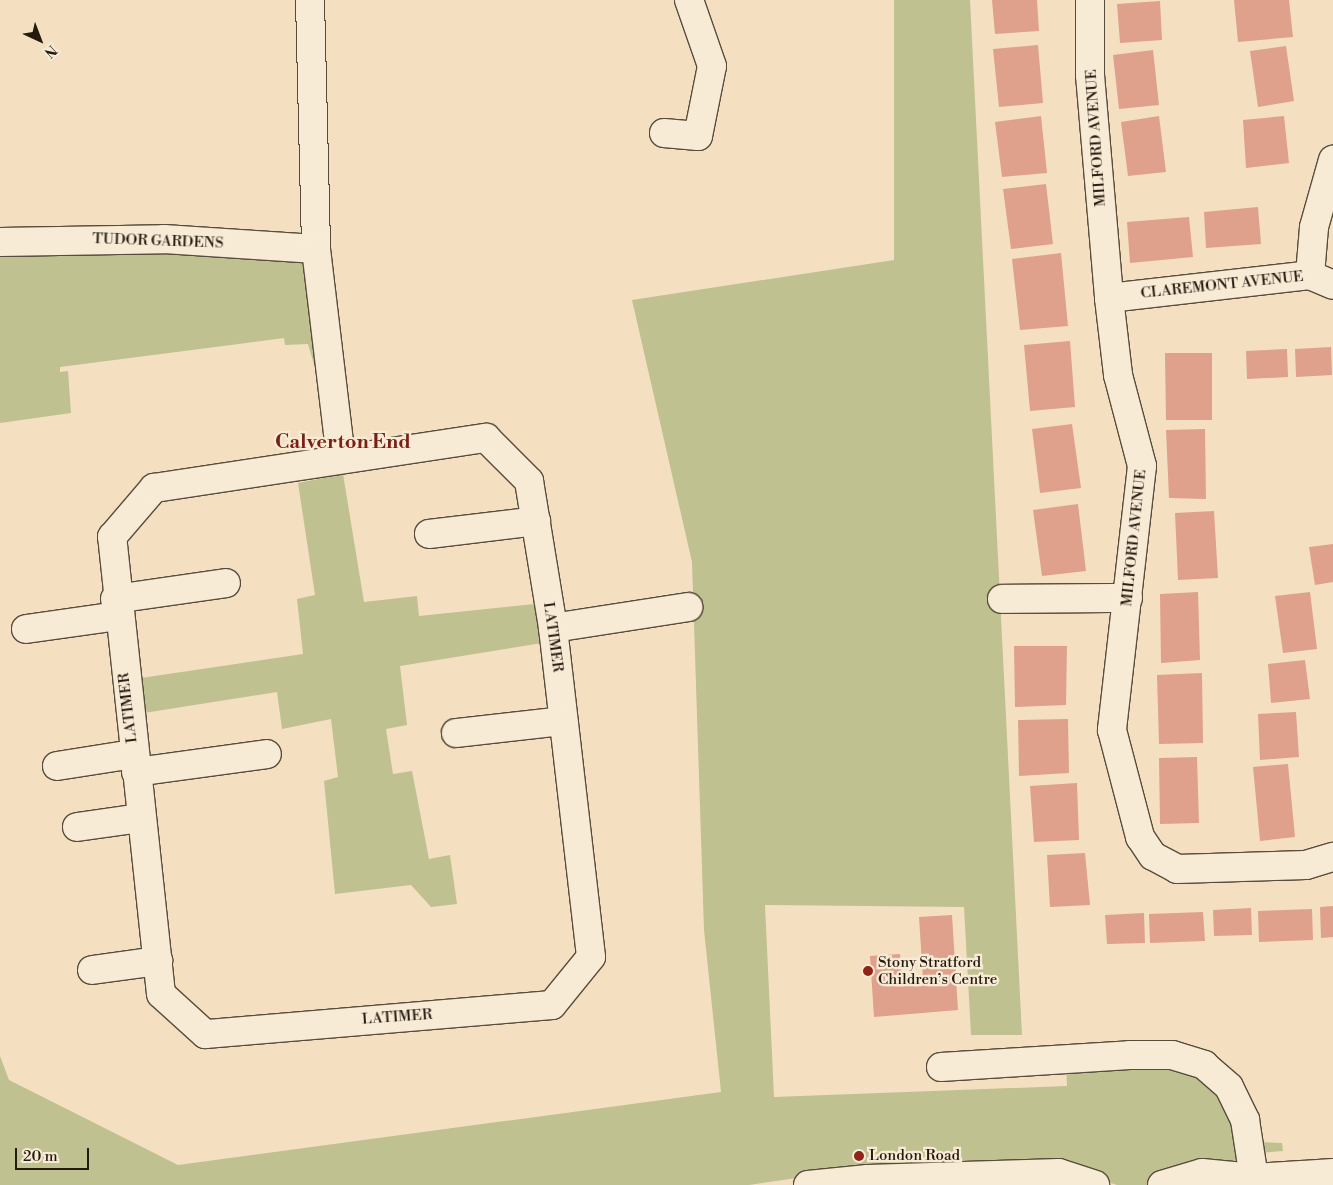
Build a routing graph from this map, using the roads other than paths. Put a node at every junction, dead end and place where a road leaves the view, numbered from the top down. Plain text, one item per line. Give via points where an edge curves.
1 (310, 0) edge
2 (689, 0) edge
3 (1090, 0) edge
4 (664, 134) dead end
5 (1333, 160) edge
6 (0, 242) edge
7 (316, 249) junction
8 (1322, 280) edge
9 (1109, 298) junction
10 (341, 459) junction
11 (536, 521) junction
12 (429, 534) dead end
13 (226, 583) dead end
14 (1128, 598) junction
15 (1002, 599) dead end
16 (688, 607) dead end
17 (116, 608) junction
18 (553, 628) junction
19 (26, 629) dead end
20 (564, 720) junction
21 (456, 733) dead end
22 (267, 754) dead end
23 (135, 763) junction
24 (57, 766) dead end
25 (141, 818) junction
26 (77, 827) dead end
27 (1331, 852) edge
28 (158, 961) junction
29 (92, 970) dead end
30 (941, 1067) dead end
31 (1333, 1173) edge
32 (1244, 1182) edge
33 (811, 1185) edge
34 (1095, 1185) edge
35 (1162, 1185) edge

1 - 7 street
2 - 4 street via 712,66 698,136
3 - 9 street, MILFORD AVENUE via 1090,75
5 - 8 street via 1314,227
6 - 7 street, TUDOR GARDENS via 164,239
7 - 10 street
8 - 9 street, CLAREMONT AVENUE
9 - 14 street, MILFORD AVENUE via 1118,375 1142,466
10 - 11 street, LATIMER via 486,438 529,480
10 - 17 street, LATIMER via 154,488 112,537
11 - 12 street
11 - 18 street, LATIMER
13 - 17 street
14 - 15 street
14 - 27 street, MILFORD AVENUE via 1112,730 1140,837 1152,856 1177,869 1306,865
16 - 18 street
17 - 19 street
17 - 23 street, LATIMER
18 - 20 street, LATIMER
20 - 21 street
20 - 28 street, LATIMER via 591,957 552,1005 205,1034 161,994
22 - 23 street
23 - 24 street
23 - 25 street, LATIMER
25 - 26 street
25 - 28 street, LATIMER
28 - 29 street
30 - 32 street via 1130,1055 1172,1055 1204,1065 1229,1087 1245,1120
31 - 32 street
32 - 35 street via 1202,1173
33 - 34 street via 1059,1173

